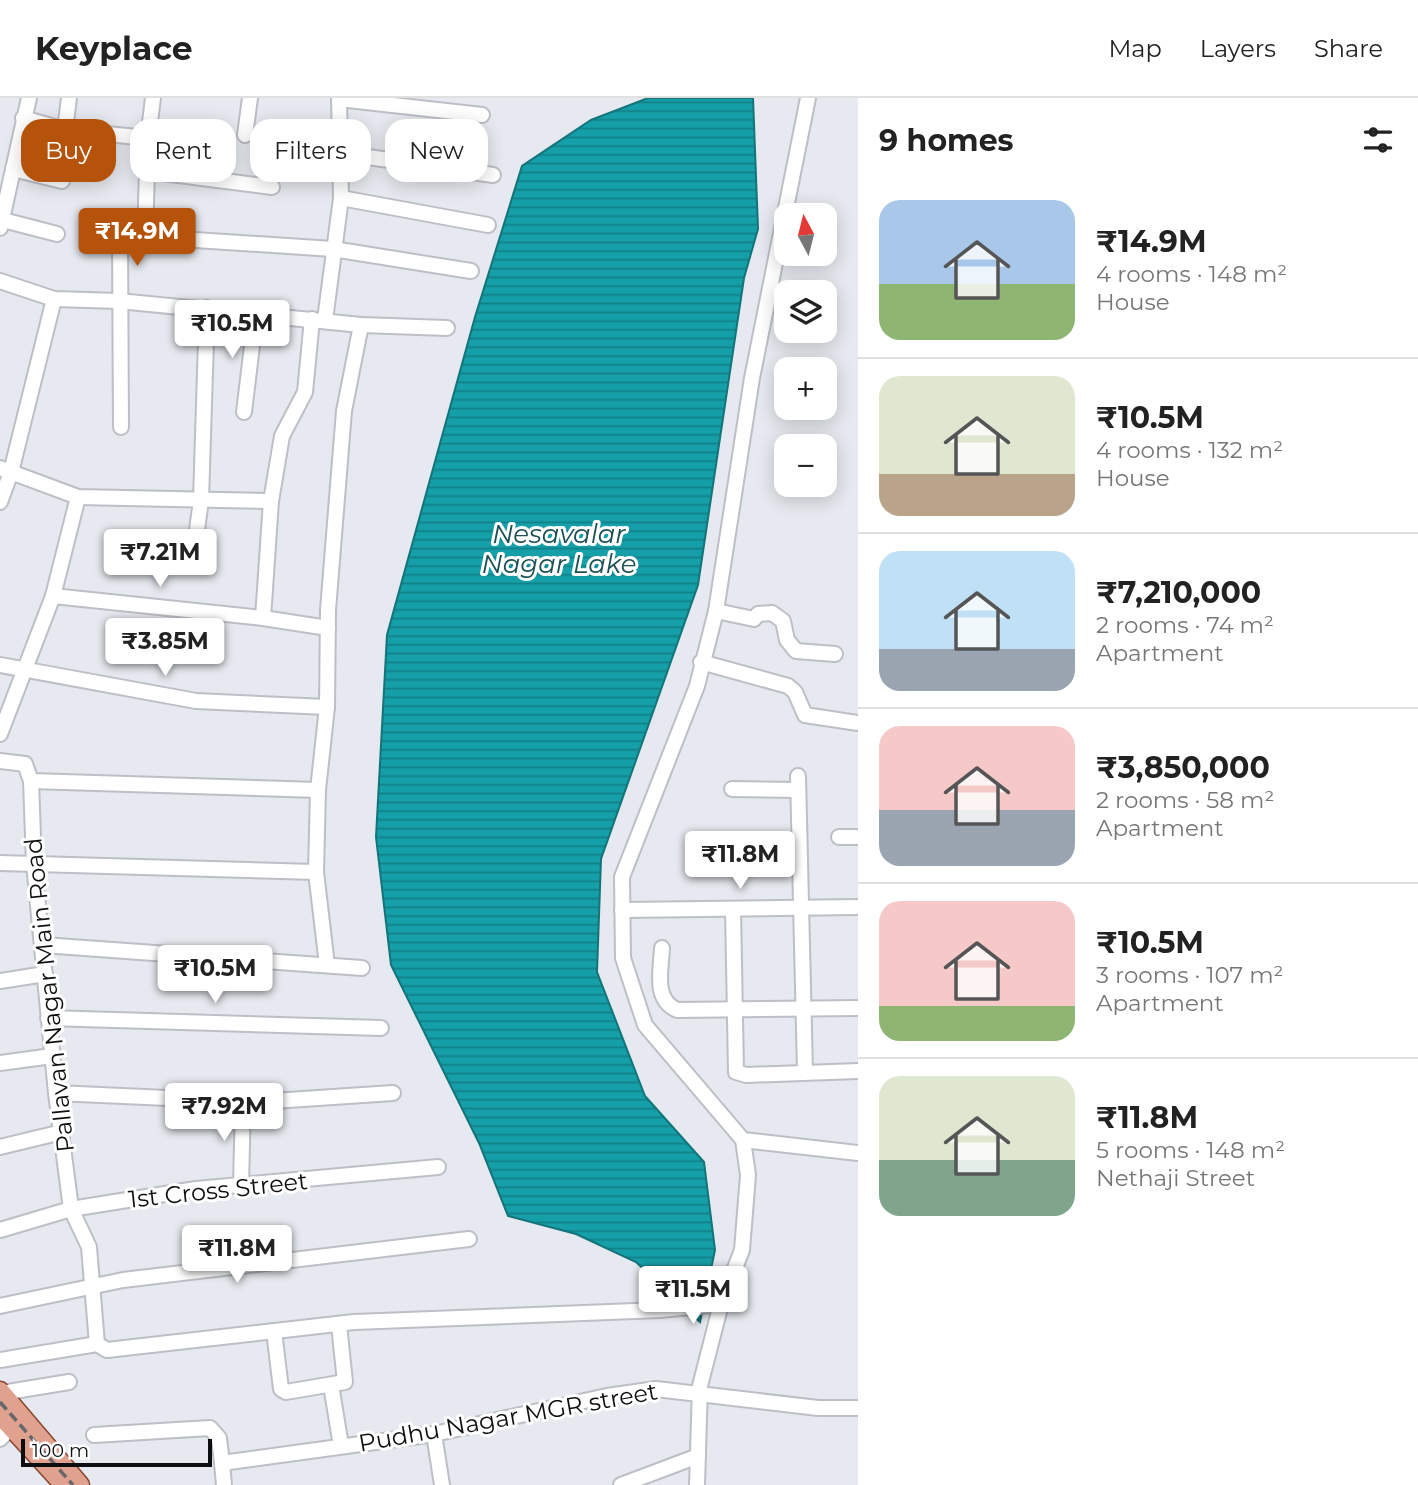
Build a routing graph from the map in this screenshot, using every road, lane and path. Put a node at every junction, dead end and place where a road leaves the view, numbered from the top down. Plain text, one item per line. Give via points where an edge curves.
1 (29, 98) edge
2 (69, 98) edge
3 (153, 98) edge
4 (250, 98) edge
5 (339, 98) edge
6 (808, 98) edge
7 (482, 115) dead end
8 (23, 118) junction
9 (26, 119) edge
10 (66, 119) edge
11 (339, 119) edge
12 (116, 135) edge
13 (245, 135) dead end
14 (371, 157) edge
15 (13, 169) junction
16 (21, 171) edge
17 (493, 175) dead end
18 (341, 182) edge
19 (272, 187) dead end
20 (341, 198) junction
21 (1, 224) edge
22 (488, 225) dead end
23 (57, 234) dead end
24 (145, 236) junction
25 (333, 249) junction
26 (471, 271) dead end
27 (0, 281) edge
28 (54, 299) junction
29 (119, 301) junction
30 (207, 308) junction
31 (256, 313) junction
32 (318, 320) junction
33 (361, 324) junction
34 (447, 328) dead end
35 (244, 412) dead end
36 (121, 427) dead end
37 (6, 470) edge
38 (78, 497) junction
39 (201, 500) junction
40 (271, 501) junction
41 (0, 502) edge
42 (193, 561) dead end
43 (53, 596) junction
44 (716, 611) junction
45 (263, 618) junction
46 (328, 628) junction
47 (835, 654) dead end
48 (701, 662) junction
49 (0, 665) edge
50 (27, 671) junction
51 (327, 707) junction
52 (858, 723) edge
53 (0, 734) edge
54 (0, 761) edge
55 (31, 781) junction
56 (732, 789) dead end
57 (318, 790) junction
58 (839, 838) dead end
59 (858, 838) edge
60 (0, 863) edge
61 (34, 864) junction
62 (316, 872) junction
63 (801, 907) junction
64 (858, 907) edge
65 (733, 908) junction
66 (622, 910) junction
67 (43, 945) junction
68 (662, 947) dead end
69 (327, 965) junction
70 (362, 968) dead end
71 (45, 974) junction
72 (0, 981) edge
73 (858, 1007) edge
74 (804, 1008) junction
75 (733, 1009) junction
76 (48, 1018) junction
77 (381, 1028) dead end
78 (52, 1056) junction
79 (0, 1063) edge
80 (858, 1071) edge
81 (805, 1072) junction
82 (56, 1093) junction
83 (393, 1093) dead end
84 (243, 1102) junction
85 (62, 1132) junction
86 (743, 1140) junction
87 (0, 1147) edge
88 (858, 1153) edge
89 (438, 1167) dead end
90 (241, 1185) junction
91 (72, 1209) junction
92 (0, 1230) edge
93 (469, 1239) dead end
94 (93, 1285) junction
95 (721, 1304) junction
96 (0, 1306) edge
97 (339, 1325) junction
98 (274, 1331) junction
99 (96, 1344) junction
100 (0, 1360) edge
101 (69, 1382) dead end
102 (331, 1385) junction
103 (1, 1392) edge
104 (699, 1395) junction
105 (858, 1408) edge
106 (8, 1424) edge
107 (94, 1434) dead end
108 (434, 1434) junction
109 (341, 1446) junction
110 (698, 1456) junction
111 (222, 1463) junction
112 (64, 1485) edge
113 (80, 1485) edge
114 (224, 1485) edge
115 (442, 1485) edge
116 (621, 1485) edge
117 (697, 1485) edge

1 - 8 street
2 - 10 street
3 - 12 street via 148,138
4 - 13 street
5 - 7 street
5 - 11 street
6 - 44 street via 752,378
8 - 9 street
8 - 15 street
14 - 17 street
15 - 16 street
15 - 21 street
18 - 20 street
19 - 24 street via 147,171
20 - 22 street
20 - 25 street
21 - 23 street
24 - 25 street
24 - 29 street via 120,235
25 - 26 street
25 - 32 street
27 - 28 street
28 - 29 street
28 - 37 street
29 - 30 street
29 - 36 street
30 - 31 street
30 - 39 street
31 - 32 street
31 - 35 street
32 - 33 street
32 - 40 street via 305,392 282,436
33 - 34 street
33 - 46 street via 345,411
37 - 38 street
37 - 41 street
38 - 39 street
38 - 43 street
39 - 40 street
39 - 42 street
40 - 45 street
43 - 45 street
43 - 50 street
44 - 47 street via 754,618 772,613 783,621 787,640 796,651
44 - 48 street
45 - 46 street
46 - 51 street
48 - 52 street via 788,686 805,715
48 - 66 street via 697,686 622,877
49 - 50 street
50 - 51 street via 197,701
50 - 53 street
51 - 57 street
54 - 55 street via 25,764
55 - 57 street
55 - 61 street, Pallavan Nagar Main Road
56 - 63 street via 798,783
57 - 62 street
58 - 59 street
60 - 61 street
61 - 62 street
61 - 67 street, Pallavan Nagar Main Road
62 - 69 street
63 - 64 street
63 - 65 street
63 - 74 street
65 - 66 street
65 - 75 street
66 - 86 street via 623,958 645,1025
67 - 69 street
67 - 71 street, Pallavan Nagar Main Road
68 - 75 street via 660,996 668,1006 677,1010
69 - 70 street
71 - 72 street
71 - 76 street, Pallavan Nagar Main Road
73 - 74 street
74 - 75 street
74 - 81 street
75 - 81 street via 736,1072
76 - 77 street
76 - 78 street, Pallavan Nagar Main Road
78 - 79 street
78 - 82 street, Pallavan Nagar Main Road
80 - 81 street
82 - 84 street
82 - 85 street, Pallavan Nagar Main Road
83 - 84 street
84 - 90 street
85 - 87 street
85 - 91 street, Pallavan Nagar Main Road
86 - 88 street
86 - 95 street via 748,1175 742,1250
89 - 90 street, 1st Cross Street
90 - 91 street, 1st Cross Street
91 - 92 street, 1st Cross Street
91 - 94 street, Pallavan Nagar Main Road via 89,1247
93 - 94 street
94 - 96 street
94 - 99 street, Pallavan Nagar Main Road
95 - 97 street
95 - 104 street
97 - 98 street
97 - 102 street via 346,1380
98 - 99 street via 107,1350
98 - 102 street via 282,1392
99 - 100 street
101 - 103 street
102 - 109 street
103 - 106 main road
104 - 105 street, Pudhu Nagar MGR street
104 - 108 street, Pudhu Nagar MGR street via 656,1389 607,1396
104 - 110 street
106 - 112 main road
106 - 113 main road
107 - 111 street via 210,1428 219,1438
108 - 109 street, Pudhu Nagar MGR street
108 - 115 street
109 - 111 street, Pudhu Nagar MGR street
110 - 116 street
110 - 117 street
111 - 114 street

